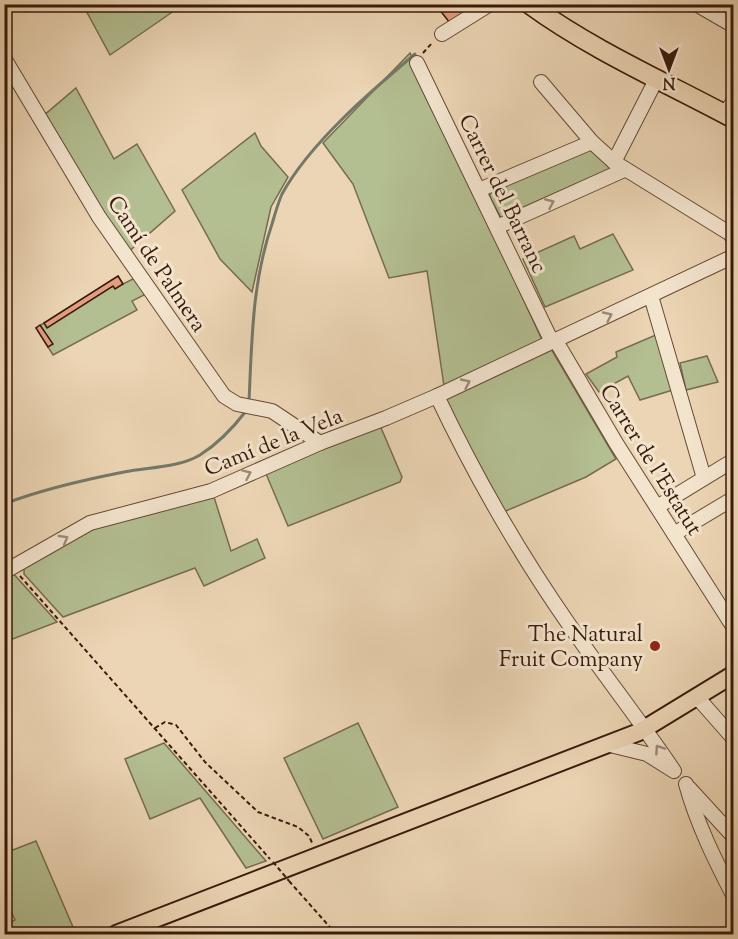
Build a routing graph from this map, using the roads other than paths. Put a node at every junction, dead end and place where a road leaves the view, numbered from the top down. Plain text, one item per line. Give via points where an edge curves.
1 (490, 4) edge
2 (529, 4) edge
3 (696, 4) edge
4 (734, 26) edge
5 (442, 34) road end
6 (4, 58) edge
7 (417, 63) road end
8 (657, 78) junction
9 (541, 82) dead end
10 (731, 111) edge
11 (592, 142) junction
12 (619, 166) junction
13 (479, 190) junction
14 (497, 227) junction
15 (734, 238) edge
16 (734, 256) edge
17 (651, 296) junction
18 (554, 342) junction
19 (437, 396) junction
20 (320, 443) junction
21 (734, 460) edge
22 (704, 478) junction
23 (734, 498) edge
24 (657, 507) junction
25 (674, 534) junction
26 (9, 570) edge
27 (734, 628) edge
28 (734, 674) edge
29 (697, 697) junction
30 (645, 729) junction
31 (734, 739) edge
32 (606, 744) junction
33 (674, 771) junction
34 (686, 784) junction
35 (734, 837) edge
36 (734, 897) edge
37 (116, 934) edge

1 - 5 street
2 - 8 highway via 562,27
3 - 4 street
6 - 20 street, Camí de Palmera via 99,217 224,396 237,404 273,411
7 - 13 street, Carrer del Barranc
8 - 10 highway
8 - 12 street
9 - 11 street
11 - 12 street
11 - 13 street
14 -> 12 street
12 - 15 street
13 - 14 street, Carrer del Barranc
14 - 18 street, Carrer del Barranc
16 - 17 street, Camí de la Vela
18 -> 17 street, Camí de la Vela
17 - 22 street
19 -> 18 street, Camí de la Vela
18 - 24 street, Carrer de l'Estatut
19 - 20 street, Camí de la Vela
19 - 30 street via 516,543 569,625
26 -> 20 street, Camí de la Vela via 90,524 211,491
21 - 22 street
22 - 24 street
23 - 25 street
24 - 25 street, Carrer de l'Estatut
25 - 27 street, Carrer de l'Estatut
28 - 29 main road
29 - 30 main road
29 - 31 street
30 - 32 main road
33 -> 30 street
32 - 33 street via 647,754
32 - 37 main road
33 - 34 street
34 - 35 street
34 - 36 street via 700,827

